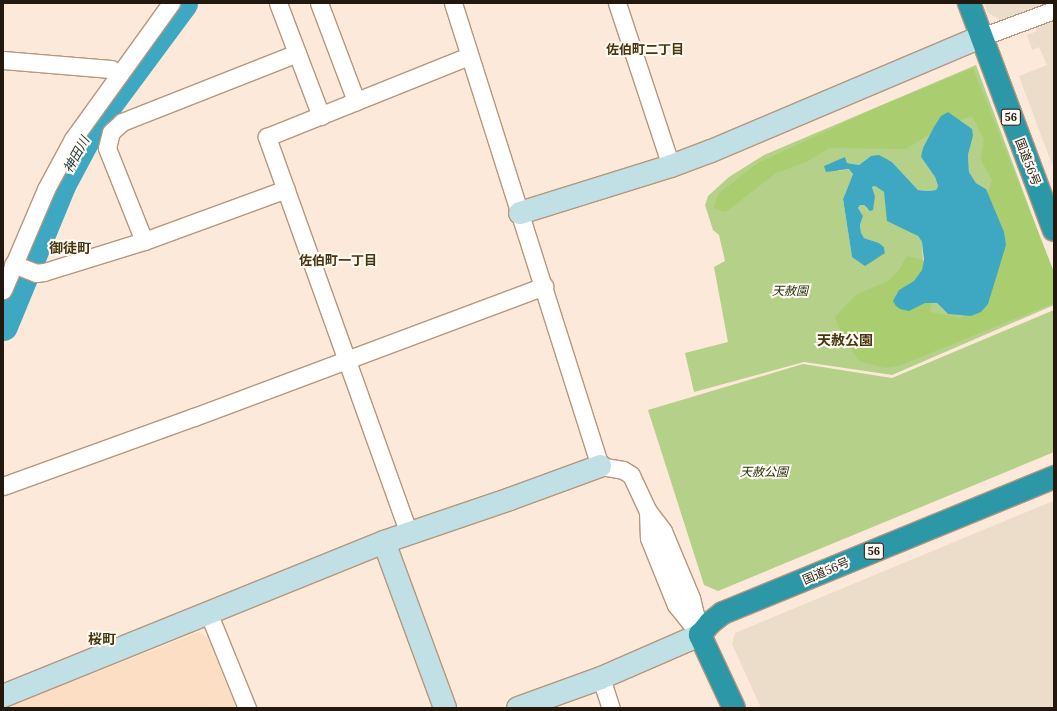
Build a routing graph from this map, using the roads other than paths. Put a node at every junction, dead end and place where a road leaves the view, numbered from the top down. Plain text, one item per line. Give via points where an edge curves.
1 (171, 3) edge
2 (278, 3) edge
3 (319, 3) edge
4 (453, 3) edge
5 (617, 3) edge
6 (969, 3) edge
7 (1054, 10) edge
8 (981, 37) junction
9 (297, 53) junction
10 (469, 56) junction
11 (3, 60) edge
12 (119, 74) junction
13 (356, 102) junction
14 (321, 116) junction
15 (671, 166) junction
16 (286, 189) junction
17 (520, 214) junction
18 (1054, 230) edge
19 (144, 241) junction
20 (11, 266) edge
21 (544, 286) junction
22 (3, 290) edge
23 (346, 359) junction
24 (600, 466) junction
25 (1054, 477) edge
26 (3, 486) edge
27 (409, 534) junction
28 (384, 542) junction
29 (208, 612) junction
30 (700, 635) junction
31 (601, 678) junction
32 (3, 696) edge
33 (247, 708) edge
34 (445, 708) edge
35 (518, 708) edge
36 (611, 708) edge
37 (734, 708) edge

1 - 12 street
2 - 9 street
3 - 13 street
4 - 10 street
5 - 15 street
6 - 8 highway, 国道56号 / 56
7 - 8 street
8 - 15 street
8 - 18 highway, 国道56号 / 56
9 - 14 street
9 - 19 street via 122,122 111,132 107,148
10 - 13 street
10 - 17 street
11 - 12 street via 111,69
12 - 20 street via 73,138 46,189
13 - 14 street
14 - 16 street via 267,138
15 - 17 street
16 - 19 street
16 - 23 street
17 - 21 street
19 - 20 street via 44,272 36,273
20 - 22 street
21 - 23 street
21 - 24 street
23 - 26 street
23 - 27 street
24 - 27 street
24 - 30 street via 623,470 631,475 648,510 663,530 691,598
25 - 30 highway, 国道56号 / 56 via 724,613 710,623
27 - 28 street
28 - 29 street
28 - 34 street
29 - 32 street
29 - 33 street
30 - 31 street
30 - 37 highway
31 - 35 street
31 - 36 street

